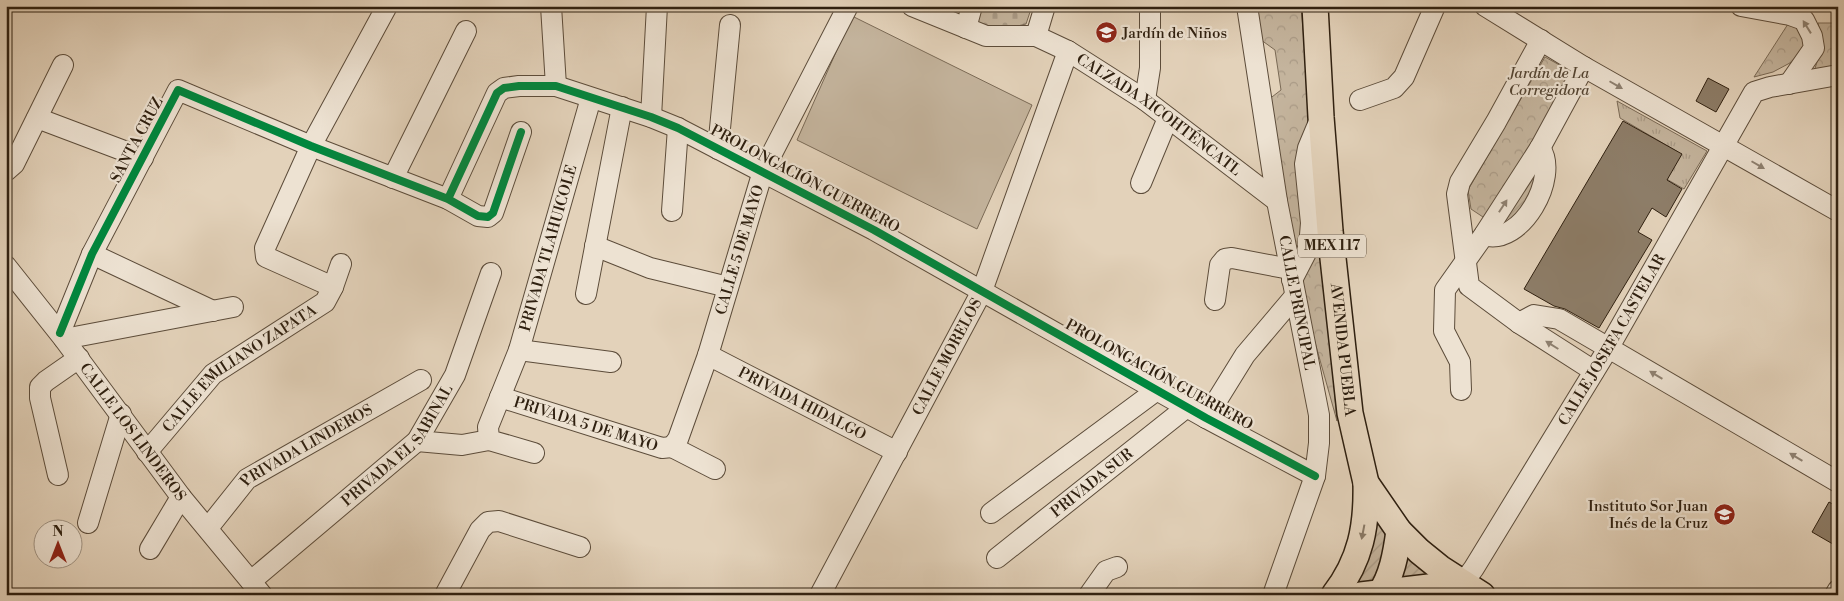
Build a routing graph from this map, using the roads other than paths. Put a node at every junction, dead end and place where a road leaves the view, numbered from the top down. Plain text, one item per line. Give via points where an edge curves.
1 (387, 6) edge
2 (551, 6) edge
3 (657, 6) edge
4 (848, 6) edge
5 (912, 6) edge
6 (972, 6) edge
7 (1045, 6) edge
8 (1150, 6) edge
9 (1247, 6) edge
10 (1315, 6) edge
11 (1434, 6) edge
12 (1485, 6) edge
13 (1741, 6) edge
14 (730, 25) dead end
15 (966, 28) junction
16 (466, 31) dead end
17 (1036, 36) junction
18 (1540, 40) junction
19 (1068, 51) junction
20 (63, 65) dead end
21 (1584, 67) junction
22 (1838, 75) edge
23 (1789, 84) junction
24 (556, 86) junction
25 (591, 98) junction
26 (1145, 100) junction
27 (1360, 100) dead end
28 (622, 108) junction
29 (651, 117) junction
30 (1321, 117) junction
31 (37, 118) junction
32 (1168, 118) junction
33 (678, 128) junction
34 (521, 132) dead end
35 (311, 146) junction
36 (1723, 146) junction
37 (1540, 148) junction
38 (718, 149) junction
39 (143, 158) junction
40 (6, 171) edge
41 (763, 172) junction
42 (393, 178) junction
43 (1141, 183) dead end
44 (448, 199) junction
45 (1277, 201) junction
46 (672, 210) dead end
47 (1838, 211) edge
48 (1484, 234) junction
49 (595, 246) junction
50 (92, 254) junction
51 (1466, 262) junction
52 (341, 264) dead end
53 (6, 266) edge
54 (491, 273) dead end
55 (1292, 282) junction
56 (333, 287) junction
57 (728, 288) junction
58 (982, 291) junction
59 (586, 294) dead end
60 (1215, 300) dead end
61 (233, 307) dead end
62 (213, 311) junction
63 (1519, 323) junction
64 (62, 336) junction
65 (1609, 347) junction
66 (519, 350) junction
67 (708, 355) junction
68 (79, 358) junction
69 (611, 362) dead end
70 (1594, 371) junction
71 (421, 380) dead end
72 (1157, 390) junction
73 (1461, 390) dead end
74 (500, 397) junction
75 (1187, 407) junction
76 (120, 414) junction
77 (1206, 418) junction
78 (489, 440) junction
79 (417, 441) junction
80 (672, 447) junction
81 (147, 452) junction
82 (897, 452) junction
83 (534, 453) dead end
84 (715, 469) dead end
85 (58, 475) dead end
86 (1315, 476) junction
87 (1838, 482) edge
88 (1366, 483) junction
89 (181, 497) junction
90 (991, 514) dead end
91 (88, 523) dead end
92 (208, 528) junction
93 (1399, 531) junction
94 (580, 547) dead end
95 (150, 549) dead end
96 (996, 558) dead end
97 (1117, 567) dead end
98 (257, 588) edge
99 (1838, 590) edge
100 (1465, 591) edge
101 (1374, 594) edge
102 (445, 595) edge
103 (820, 595) edge
104 (1089, 595) edge
105 (1273, 595) edge
106 (1334, 595) edge
107 (1835, 595) edge

1 - 35 street
2 - 24 street
3 - 29 street
4 - 41 street, CALLE 5 DE MAYO
5 - 15 street
6 - 15 street
7 - 17 street
8 - 26 street via 1150,68
9 - 45 street, CALLE PRINCIPAL
10 - 30 main road, AVENIDA PUEBLA / MEX 117
11 - 27 street via 1404,77 1394,88
12 - 18 street
23 -> 13 street via 1814,48 1804,20
14 - 38 street
15 - 17 street via 986,36
16 - 42 street
17 - 19 street, CALZADA XICOHTÉNCATL
18 - 21 street
18 - 51 street via 1460,182 1457,194
19 - 26 street, CALZADA XICOHTÉNCATL
19 - 58 street, CALLE MORELOS
20 - 31 street
21 -> 36 street
21 - 37 street
22 - 23 street
23 - 36 street, CALLE JOSEFA CASTELAR via 1754,92
24 - 25 street, PROLONGACIÓN GUERRERO
24 - 44 street, PROLONGACIÓN GUERRERO via 519,86 504,88 497,93
25 - 28 street, PROLONGACIÓN GUERRERO
25 - 66 street, PRIVADA TLAHUICOLE
26 - 32 street, CALZADA XICOHTÉNCATL
28 - 29 street, PROLONGACIÓN GUERRERO
28 - 49 street
29 - 33 street, PROLONGACIÓN GUERRERO
30 - 55 street via 1305,164 1311,222 1309,247
30 - 88 main road, AVENIDA PUEBLA / MEX 117 via 1350,413
31 - 39 street
31 - 40 street via 14,164
32 - 43 street
32 - 45 street, CALZADA XICOHTÉNCATL
33 - 38 street, PROLONGACIÓN GUERRERO
33 - 46 street
34 - 44 street via 493,213 488,217 478,216
35 - 39 street, SANTA CRUZ via 178,90
35 - 42 street
35 - 56 street via 264,253 266,257
36 -> 47 street
36 - 65 street, CALLE JOSEFA CASTELAR
48 -> 37 street
37 - 48 street via 1547,163 1535,206 1523,222 1504,233
38 - 41 street, PROLONGACIÓN GUERRERO
39 - 50 street, SANTA CRUZ
41 - 57 street, CALLE 5 DE MAYO
41 - 58 street, PROLONGACIÓN GUERRERO
42 - 44 street
45 - 55 street, CALLE PRINCIPAL
48 - 51 street
49 - 57 street via 650,268
49 - 59 street
50 - 62 street
50 - 64 street, SANTA CRUZ
51 - 63 street via 1469,286
51 - 73 street via 1445,290 1444,331 1460,362
52 - 56 street, CALLE EMILIANO ZAPATA
53 - 64 street, CALLE LOS LINDEROS
54 - 79 street, PRIVADA EL SABINAL via 455,375
55 - 60 street via 1232,258 1225,259 1220,265
55 - 77 street
55 - 86 street, CALLE PRINCIPAL via 1319,415
56 - 81 street, CALLE EMILIANO ZAPATA via 325,302 213,374
57 - 67 street, CALLE 5 DE MAYO
58 - 72 street, PROLONGACIÓN GUERRERO
58 - 82 street, CALLE MORELOS
61 - 62 street
62 - 64 street
63 - 65 street via 1534,315 1559,319
70 -> 63 street
64 - 68 street, CALLE LOS LINDEROS
65 - 70 street, CALLE JOSEFA CASTELAR
87 -> 65 street
66 - 69 street
66 - 74 street, PRIVADA TLAHUICOLE
67 - 80 street, CALLE 5 DE MAYO via 678,439
67 - 82 street, PRIVADA HIDALGO
68 - 76 street, CALLE LOS LINDEROS
68 - 85 street via 40,387
70 - 100 street, CALLE JOSEFA CASTELAR via 1474,568
71 - 92 street, PRIVADA LINDEROS via 247,479
72 - 75 street, PROLONGACIÓN GUERRERO
72 - 90 street
74 - 78 street, PRIVADA TLAHUICOLE via 488,427
74 - 80 street, PRIVADA 5 DE MAYO via 662,448
75 - 77 street, PROLONGACIÓN GUERRERO
75 - 96 street, PRIVADA SUR
76 - 81 street, CALLE LOS LINDEROS
76 - 91 street
77 - 86 street, PROLONGACIÓN GUERRERO
78 - 79 street via 462,445
78 - 83 street
79 - 98 street, PRIVADA EL SABINAL
80 - 84 street, PRIVADA 5 DE MAYO
81 - 89 street, CALLE LOS LINDEROS
82 - 103 street, CALLE MORELOS
86 - 105 street, CALLE PRINCIPAL
88 - 93 main road, AVENIDA PUEBLA / MEX 117
88 -> 106 main road via 1366,508 1357,555 1347,578
89 - 92 street, CALLE LOS LINDEROS
89 - 95 street
92 - 98 street, CALLE LOS LINDEROS
93 - 100 main road, MEX 117
93 - 101 main road via 1396,552
94 - 102 street via 499,521 488,522 480,530
97 - 104 street via 1106,571
99 - 107 street
100 - 101 main road

